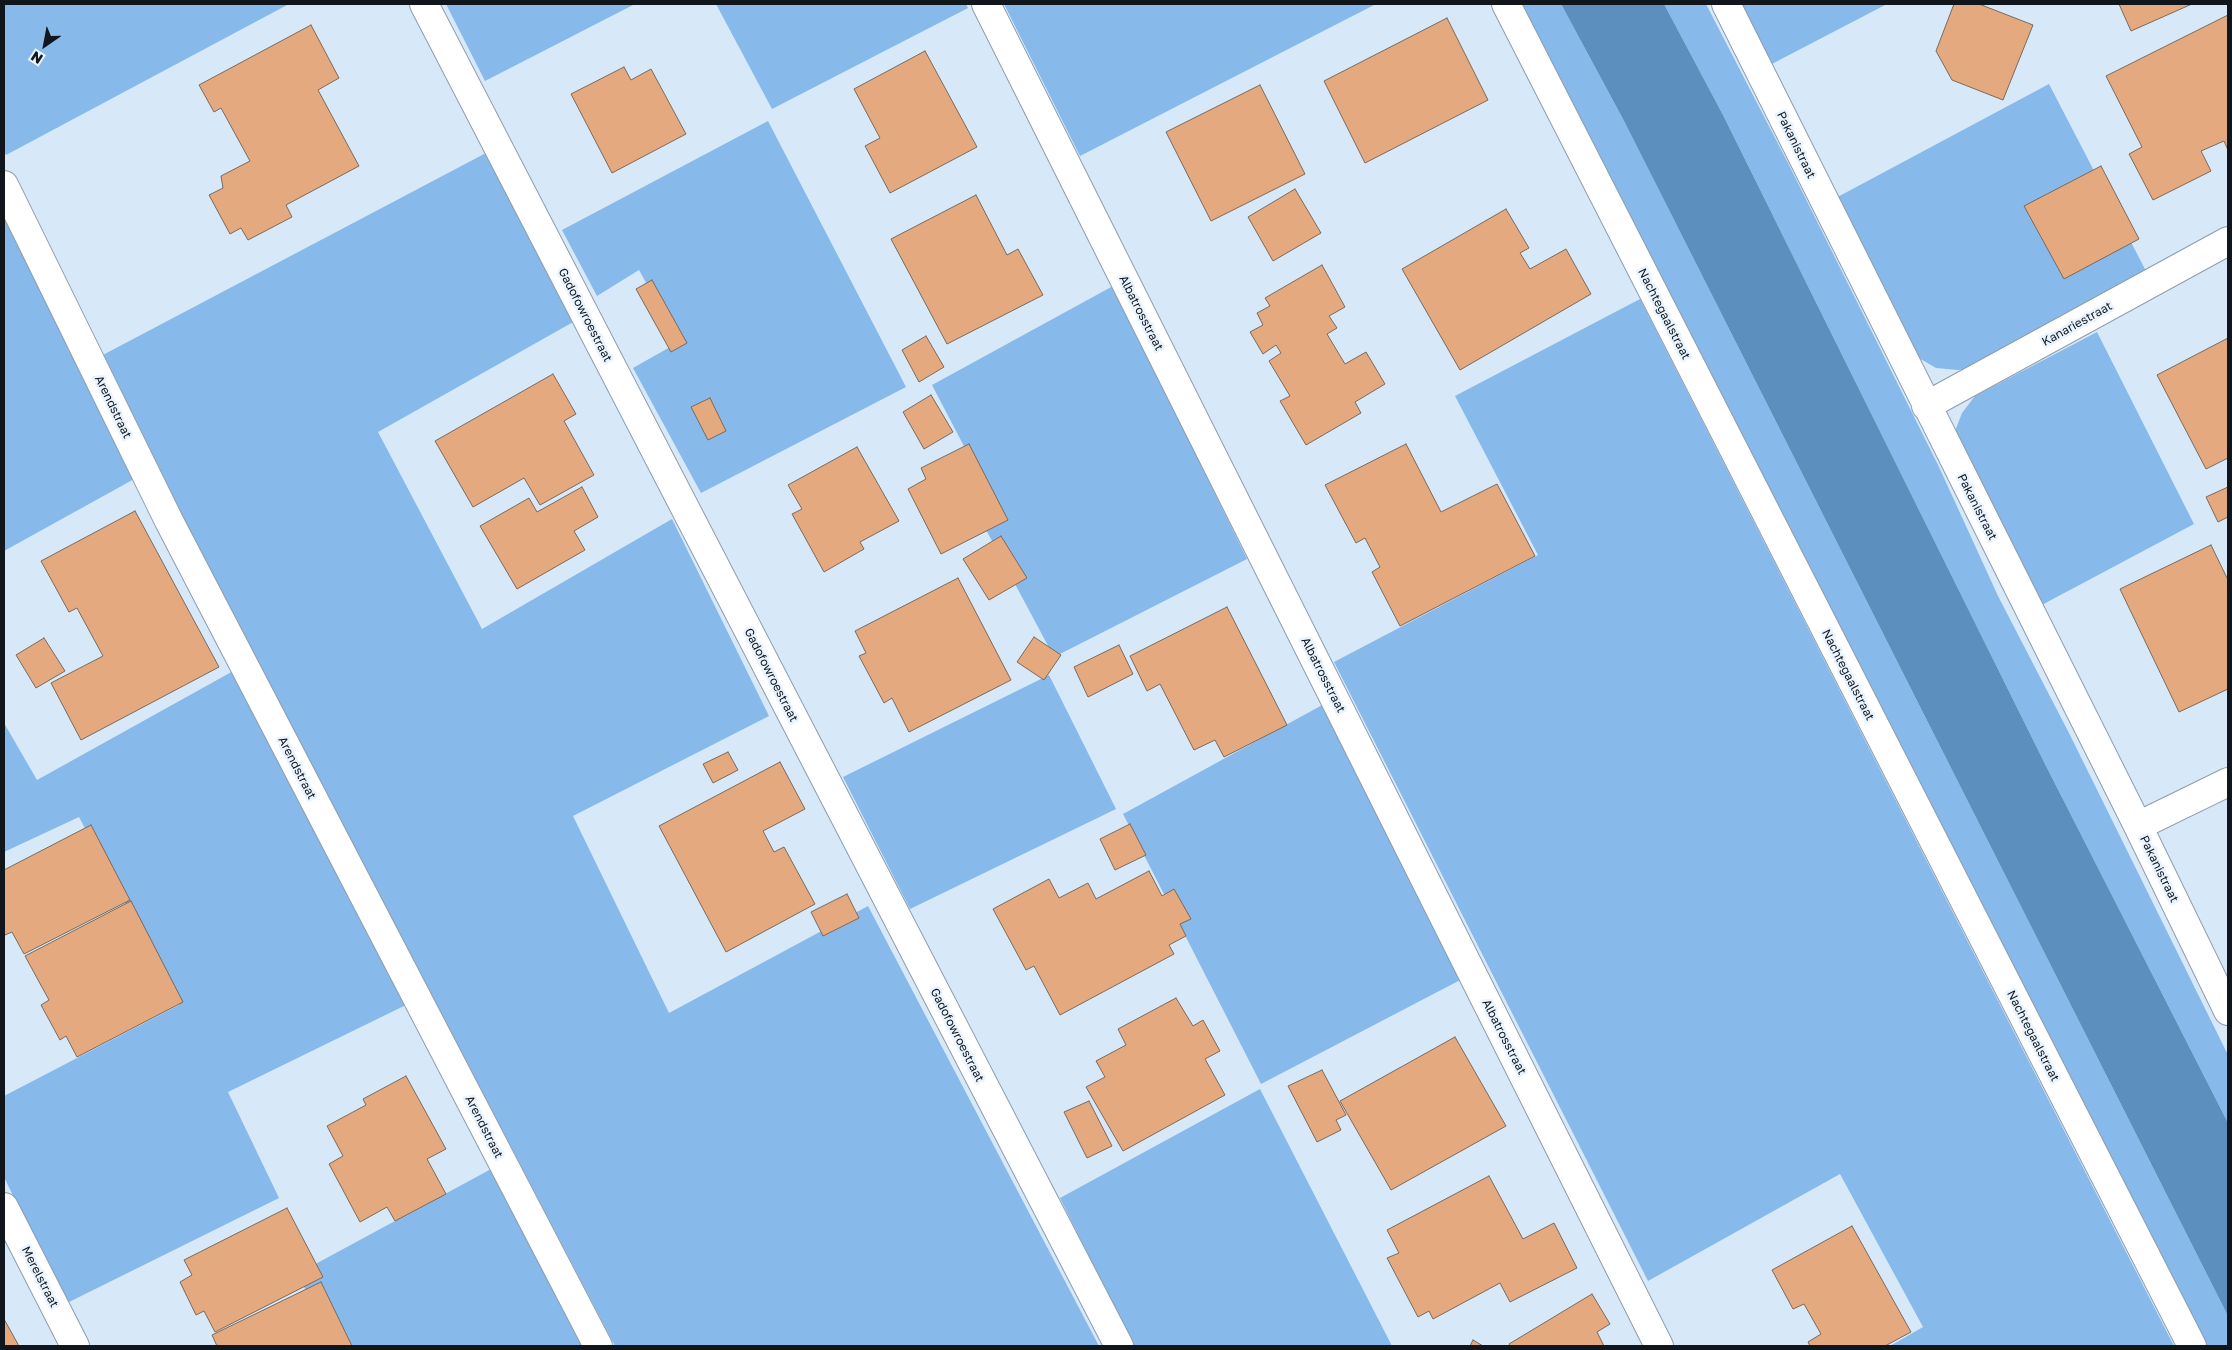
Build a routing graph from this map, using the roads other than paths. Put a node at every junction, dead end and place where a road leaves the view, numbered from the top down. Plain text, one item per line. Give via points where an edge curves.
1 (424, 4) edge
2 (986, 4) edge
3 (1506, 4) edge
4 (1726, 4) edge
5 (4, 186) edge
6 (2228, 241) edge
7 (1926, 406) junction
8 (2228, 782) edge
9 (2138, 826) junction
10 (2228, 1011) edge
11 (4, 1207) edge
12 (75, 1346) edge
13 (598, 1346) edge
14 (1118, 1346) edge
15 (1659, 1346) edge
16 (2192, 1346) edge

1 - 14 street, Gadofowroestraat
2 - 15 street, Albatrosstraat
3 - 16 street, Nachtegaalstraat
4 - 7 street, Pakanistraat
5 - 13 street, Arendstraat via 169,520
6 - 7 street, Kanariestraat
7 - 9 street, Pakanistraat
8 - 9 street
9 - 10 street, Pakanistraat
11 - 12 street, Merelstraat

